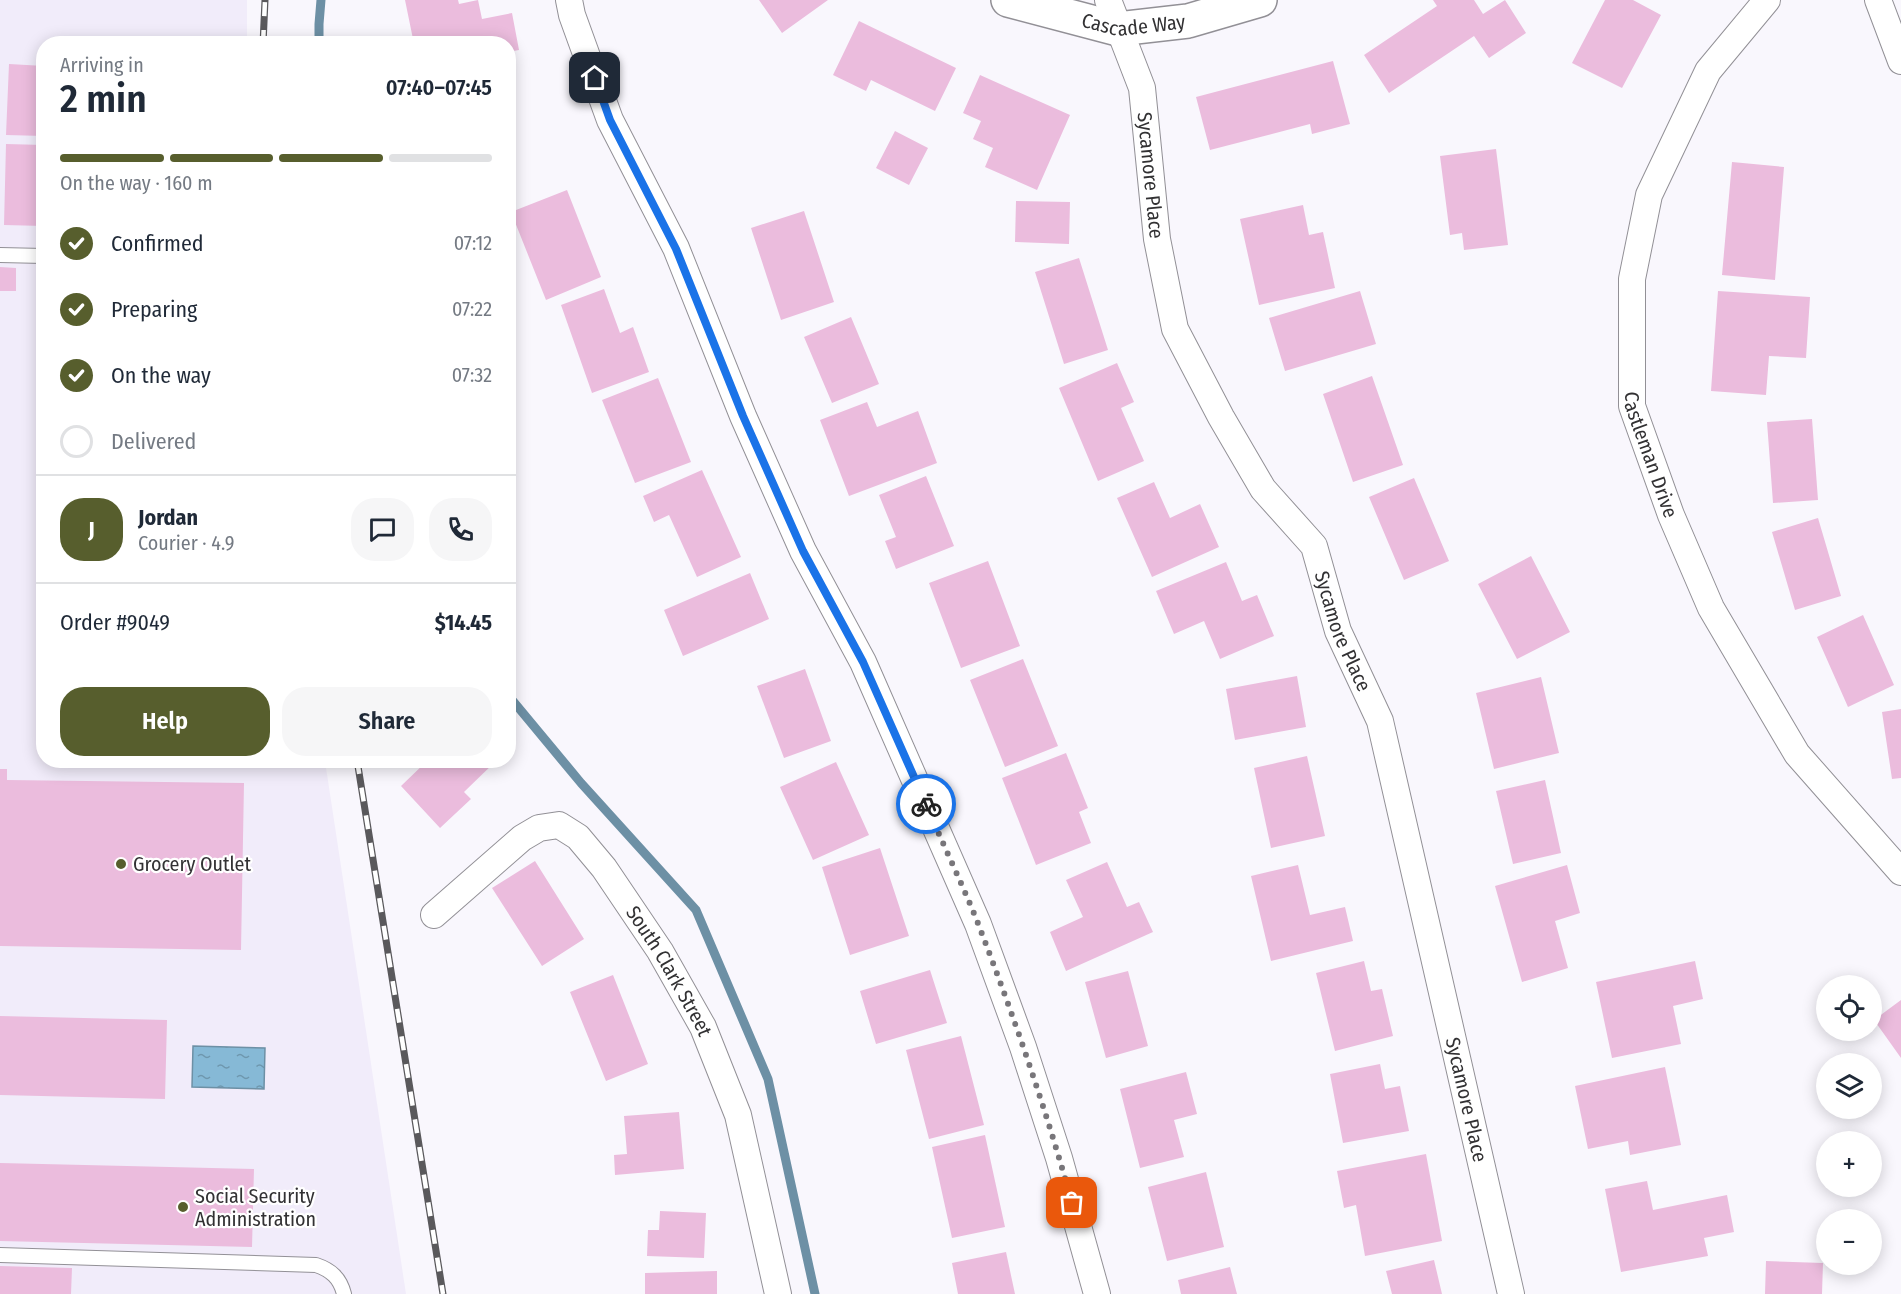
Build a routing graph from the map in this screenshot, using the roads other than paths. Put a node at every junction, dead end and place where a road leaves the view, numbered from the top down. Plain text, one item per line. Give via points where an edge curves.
1 (569, 0) edge
2 (1008, 0) edge
3 (1260, 0) edge
4 (1767, 0) edge
5 (1878, 0) edge
6 (1113, 14) edge
7 (1901, 61) edge
8 (0, 255) edge
9 (36, 256) edge
10 (1901, 872) edge
11 (434, 915) dead end
12 (0, 1255) edge
13 (344, 1294) edge
14 (778, 1294) edge
15 (1096, 1294) edge
16 (1511, 1294) edge

1 - 15 street via 610,120 676,249 798,541 863,662 978,924 1059,1158
2 - 6 street, Cascade Way
3 - 6 street, Cascade Way via 1188,21
4 - 10 street, Castleman Drive via 1708,71 1649,195 1632,279 1632,406 1671,515 1711,608 1797,754
5 - 7 street
6 - 16 street, Sycamore Place via 1142,88 1157,239 1175,329 1263,489 1314,546 1338,630 1380,721
8 - 9 lane
11 - 14 street, South Clark Street via 522,838 539,828 559,825 578,837 604,868 660,951 703,1027 738,1115
12 - 13 lane via 316,1265 333,1273

